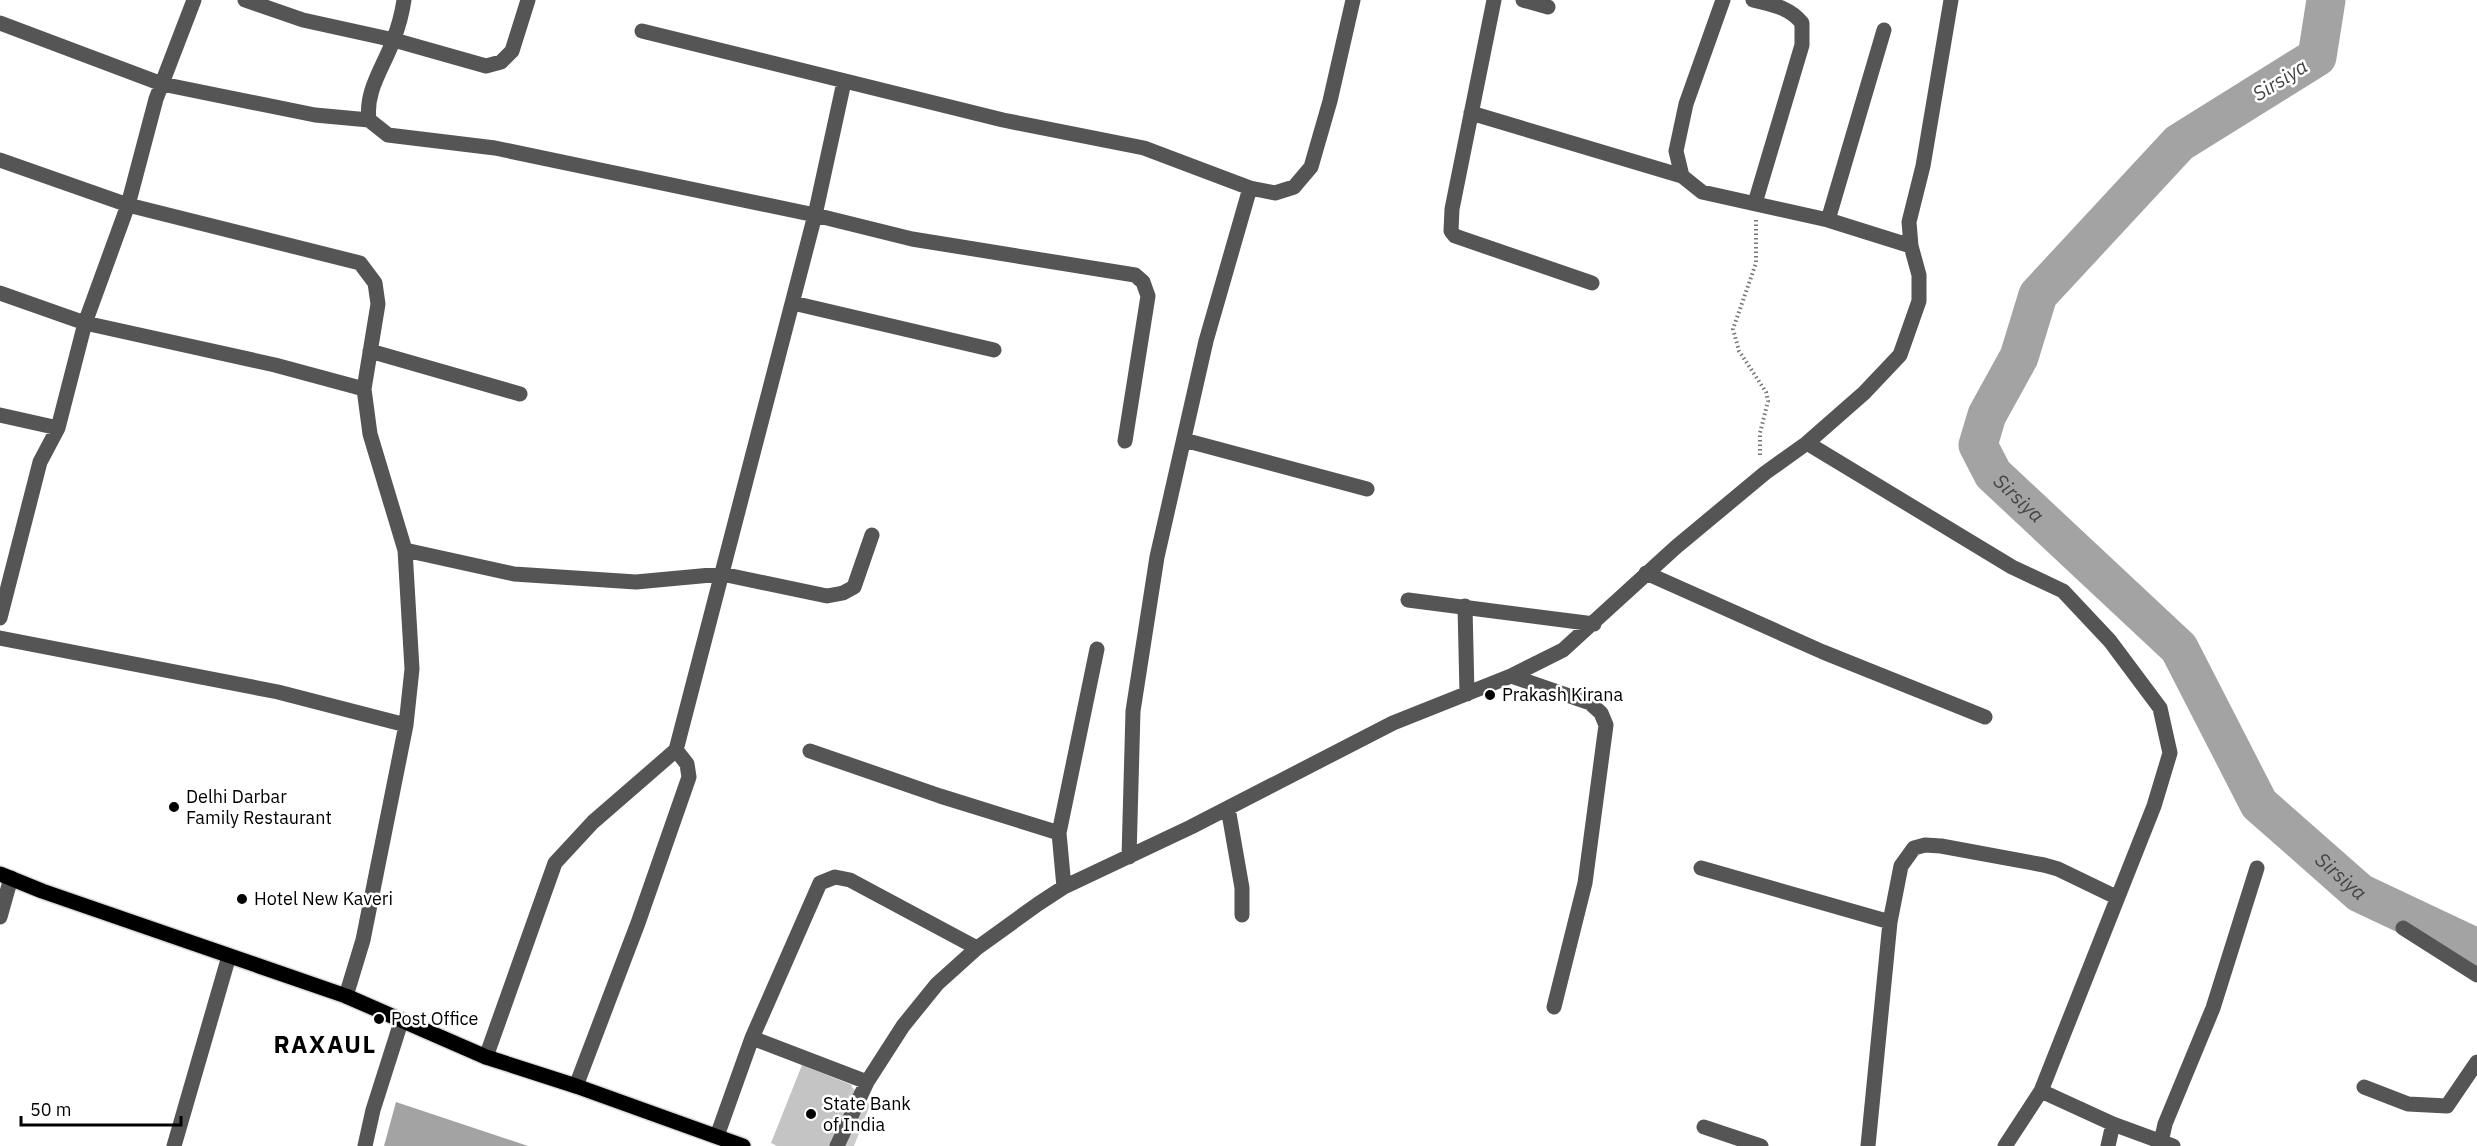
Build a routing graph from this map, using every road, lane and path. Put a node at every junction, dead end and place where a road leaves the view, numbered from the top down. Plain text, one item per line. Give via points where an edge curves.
1 (194, 0) edge
2 (245, 0) edge
3 (404, 0) edge
4 (528, 0) edge
5 (1353, 0) edge
6 (1494, 0) edge
7 (1523, 0) edge
8 (1723, 0) edge
9 (1754, 0) edge
10 (1951, 0) edge
11 (1548, 7) dead end
12 (0, 23) edge
13 (1884, 30) dead end
14 (642, 31) dead end
15 (394, 40) junction
16 (844, 82) junction
17 (162, 84) junction
18 (1471, 113) junction
19 (369, 120) junction
20 (0, 160) edge
21 (1682, 176) junction
22 (1250, 188) junction
23 (1755, 203) junction
24 (128, 205) junction
25 (815, 215) junction
26 (1828, 220) junction
27 (1911, 246) junction
28 (1592, 283) dead end
29 (0, 293) edge
30 (793, 303) junction
31 (85, 323) junction
32 (994, 350) dead end
33 (370, 351) junction
34 (364, 389) junction
35 (520, 394) dead end
36 (0, 415) edge
37 (58, 428) junction
38 (1184, 440) junction
39 (1125, 441) dead end
40 (1807, 443) junction
41 (1764, 474) junction
42 (1366, 489) dead end
43 (872, 535) dead end
44 (405, 550) junction
45 (1646, 573) junction
46 (722, 574) junction
47 (1408, 600) dead end
48 (1465, 606) junction
49 (0, 618) edge
50 (1594, 624) junction
51 (0, 638) edge
52 (1098, 649) dead end
53 (1511, 676) junction
54 (1467, 694) junction
55 (1985, 717) dead end
56 (406, 725) junction
57 (676, 750) junction
58 (810, 751) dead end
59 (1228, 808) junction
60 (1059, 833) junction
61 (1129, 856) junction
62 (1701, 868) dead end
63 (2257, 868) dead end
64 (6, 876) edge
65 (1064, 887) junction
66 (2116, 897) junction
67 (1242, 915) dead end
68 (0, 917) edge
69 (1890, 922) junction
70 (2403, 928) dead end
71 (977, 948) junction
72 (229, 956) junction
73 (2477, 975) edge
74 (346, 996) junction
75 (1554, 1007) dead end
76 (401, 1022) junction
77 (752, 1038) junction
78 (486, 1057) junction
79 (2477, 1062) edge
80 (867, 1082) junction
81 (576, 1086) junction
82 (2364, 1086) dead end
83 (2041, 1091) junction
84 (2113, 1124) junction
85 (1704, 1127) dead end
86 (717, 1136) junction
87 (2167, 1144) edge
88 (174, 1146) edge
89 (365, 1146) edge
90 (743, 1146) edge
91 (837, 1146) edge
92 (1761, 1146) edge
93 (1868, 1146) edge
94 (2005, 1146) edge
95 (2108, 1146) edge

1 - 17 street
2 - 15 street via 303,20
3 - 15 street
4 - 15 street via 512,51 501,62 486,66
5 - 22 street via 1311,167 1294,187 1275,193
6 - 18 street
7 - 11 street
8 - 21 street via 1686,104 1676,151
9 - 23 street via 1794,13 1802,23 1802,45
10 - 27 street via 1923,166 1909,222
12 - 17 street
13 - 26 street
14 - 16 street
15 - 19 street via 369,94
16 - 22 street via 1144,148
16 - 25 street
17 - 19 street via 315,115
17 - 24 street
18 - 21 street
18 - 28 street via 1450,231
19 - 25 street via 388,135 495,148
20 - 24 street
21 - 23 street via 1702,192
22 - 38 street via 1206,341
23 - 26 street
23 - 41 path via 1756,263 1733,329 1739,351 1768,401 1758,447
24 - 31 street
24 - 33 street via 360,263 375,283 378,304
25 - 30 street
25 - 39 street via 912,239 1135,275 1143,282 1148,296
26 - 27 street
27 - 40 street via 1919,275 1919,301 1900,355
29 - 31 street
30 - 32 street
30 - 46 street
31 - 34 street
31 - 37 street
33 - 34 street
33 - 35 street
34 - 44 street via 370,434
36 - 37 street
37 - 49 street via 40,462
38 - 42 street
38 - 61 street via 1157,557 1133,711
40 - 41 street
40 - 66 street via 2012,567 2063,591 2110,641 2160,708 2170,753 2154,806
41 - 45 street
43 - 46 street via 854,587 843,593 827,596
44 - 46 street via 514,574 636,582
44 - 56 street via 412,669
45 - 50 street
45 - 55 street via 1822,652
46 - 57 street
47 - 48 street
48 - 50 street
48 - 54 street
50 - 53 street via 1563,650
51 - 56 street via 278,692
52 - 60 street
53 - 54 street
53 - 75 street via 1590,703 1601,712 1606,725 1585,883
54 - 59 street via 1393,723
56 - 74 street via 363,940
57 - 78 street via 593,822 555,863
57 - 81 street via 687,764 689,777
58 - 60 street
59 - 61 street
59 - 67 street via 1242,888
60 - 65 street
61 - 65 street
62 - 69 street
63 - 87 street via 2213,1008 2165,1124
64 - 68 street
64 - 72 main road
65 - 71 street
66 - 69 street via 2044,865 1925,845 1914,849 1901,866
66 - 83 street
69 - 93 street
70 - 73 street
71 - 77 street via 850,880 827,878 820,883
71 - 80 street via 938,984 903,1026
72 - 74 main road
72 - 88 street
74 - 76 main road
76 - 78 main road
76 - 89 street
77 - 80 street
77 - 86 street
78 - 81 main road
79 - 82 street via 2447,1107 2408,1104
80 - 91 street
81 - 86 main road
83 - 84 street
83 - 94 street
84 - 87 street
84 - 95 street
85 - 92 street
86 - 90 main road

